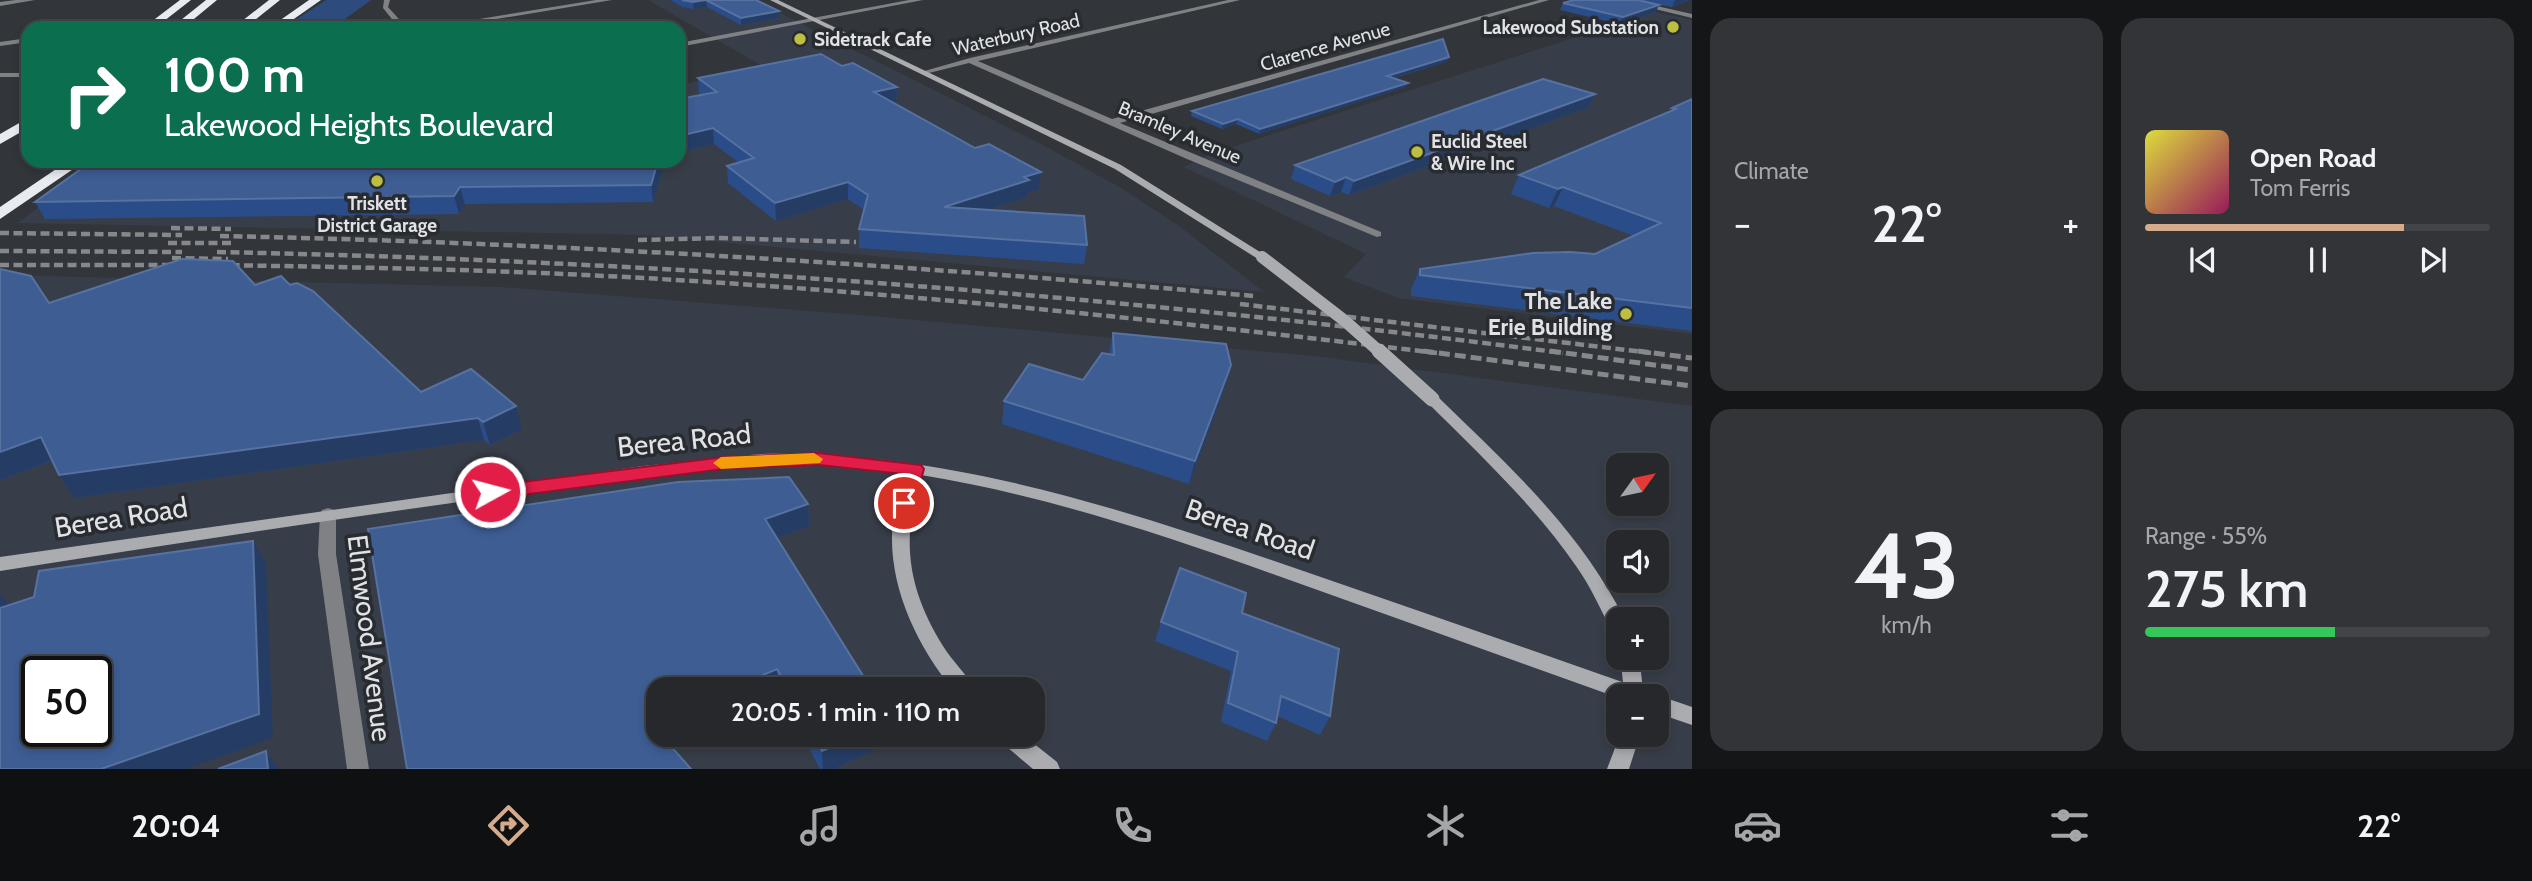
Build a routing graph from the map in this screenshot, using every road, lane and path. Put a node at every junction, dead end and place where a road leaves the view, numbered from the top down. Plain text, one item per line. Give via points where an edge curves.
1 (32, 0) edge
2 (186, 0) edge
3 (212, 0) edge
4 (275, 0) edge
5 (316, 0) edge
6 (387, 0) edge
7 (608, 0) edge
8 (773, 0) edge
9 (920, 0) edge
10 (1237, 0) edge
11 (1546, 0) edge
12 (1621, 0) edge
13 (0, 4) edge
14 (1692, 16) edge
15 (815, 19) junction
16 (158, 21) edge
17 (185, 21) edge
18 (247, 21) edge
19 (284, 21) edge
20 (397, 21) edge
21 (473, 21) edge
22 (21, 41) edge
23 (0, 44) edge
24 (686, 44) edge
25 (970, 60) junction
26 (925, 72) junction
27 (0, 75) edge
28 (21, 75) edge
29 (1112, 122) junction
30 (21, 126) edge
31 (0, 140) edge
32 (54, 168) edge
33 (68, 168) edge
34 (0, 208) edge
35 (0, 214) edge
36 (1377, 234) dead end
37 (915, 469) junction
38 (328, 514) junction
39 (0, 564) edge
40 (1609, 607) edge
41 (953, 677) edge
42 (1606, 685) edge
43 (1669, 708) edge
44 (1692, 716) edge
45 (1022, 747) edge
46 (1626, 747) edge
47 (358, 769) edge
48 (1049, 769) edge
49 (1618, 769) edge

1 - 13 street
2 - 16 highway
3 - 17 highway
4 - 18 highway
5 - 19 highway
6 - 20 street via 385,7
7 - 21 street
8 - 15 main road
9 - 15 street
10 - 25 street, Waterbury Road
11 - 29 street, Clarence Avenue
12 - 14 street
15 - 24 street
15 - 26 main road
22 - 23 street
25 - 26 street, Waterbury Road
25 - 29 street, Bramley Avenue
26 - 40 main road, bridge via 1118,167 1262,257 1345,321 1432,399 1543,514 1583,562
27 - 28 street
29 - 36 street, Bramley Avenue
30 - 31 highway
32 - 34 highway
33 - 35 highway
37 - 38 main road, Berea Road via 841,460 765,460 670,468
37 - 41 main road via 901,523 901,554 912,607
37 - 42 main road, Berea Road via 1037,492 1149,524
38 - 39 main road, Berea Road
38 - 47 street, Elmwood Avenue via 327,554
43 - 44 main road
45 - 48 main road
46 - 49 main road

